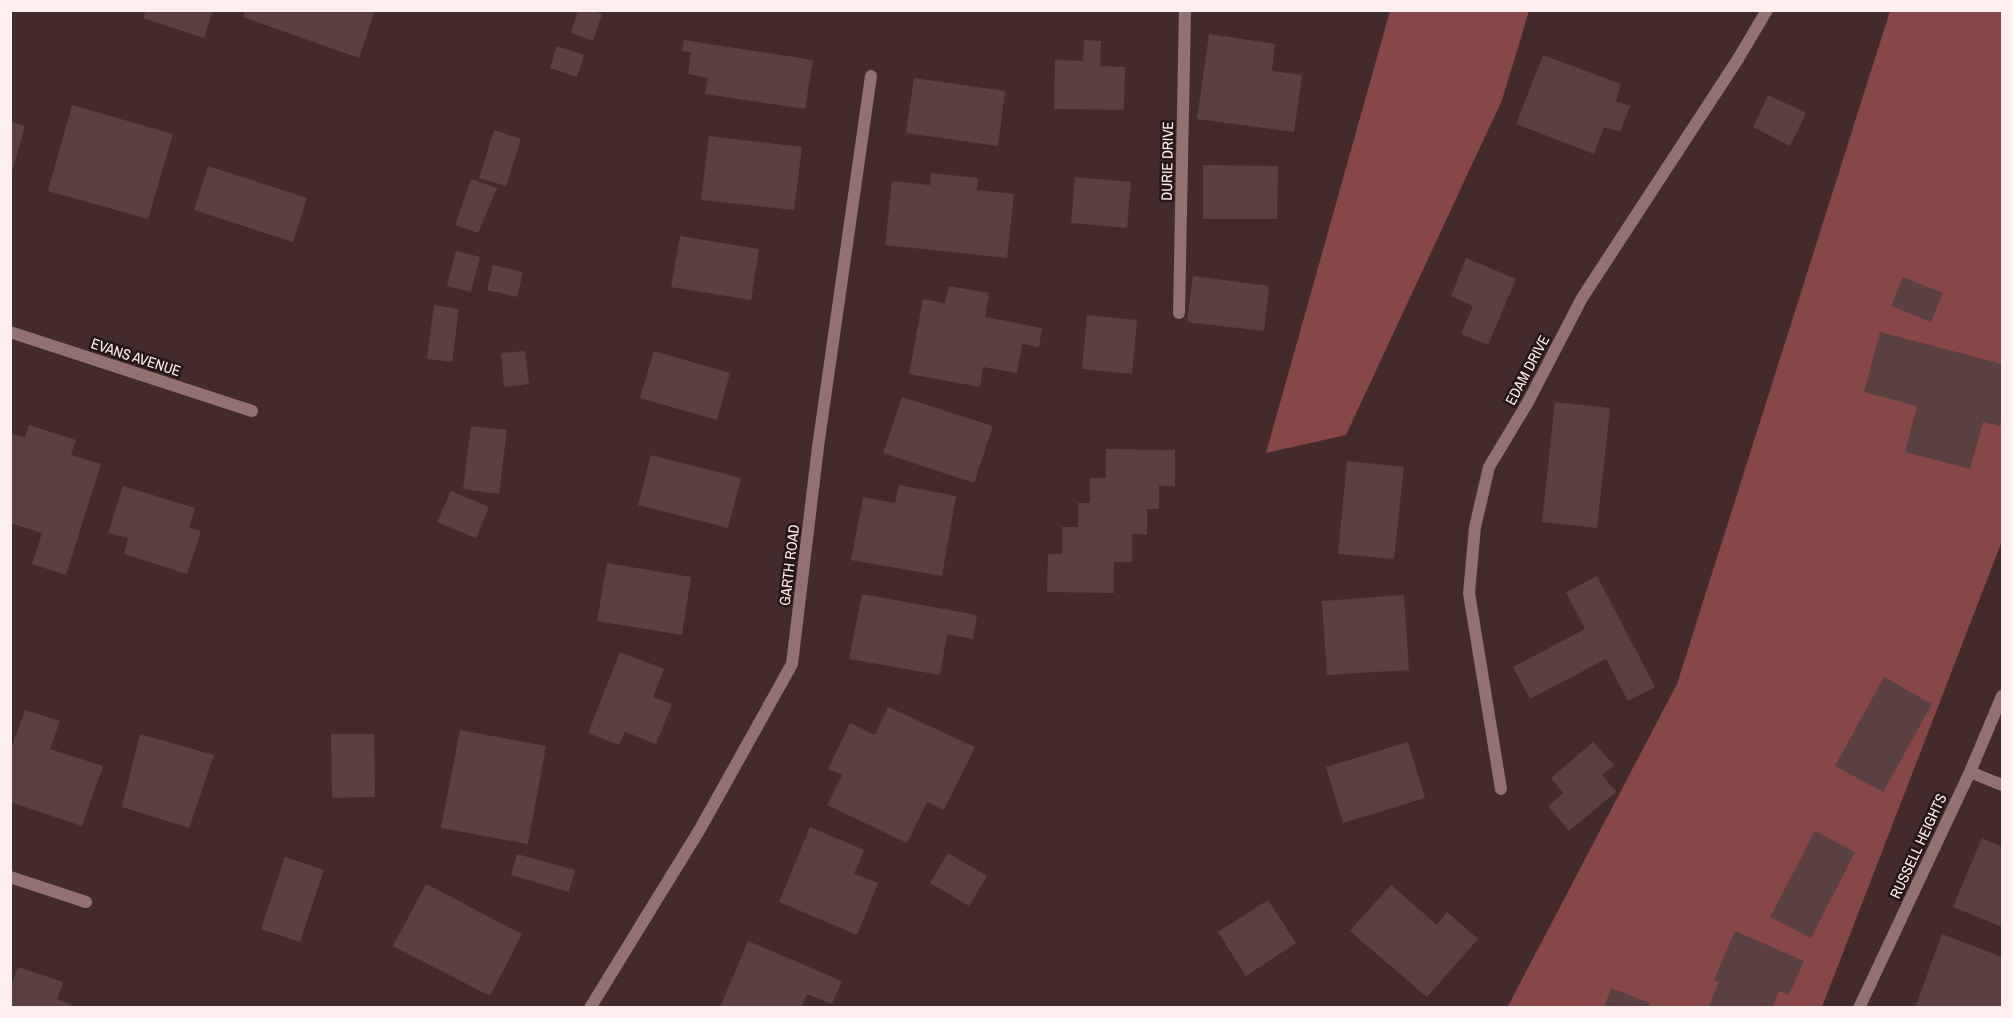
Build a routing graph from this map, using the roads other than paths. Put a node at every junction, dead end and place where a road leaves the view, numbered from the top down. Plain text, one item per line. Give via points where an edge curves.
1 (1185, 10) edge
2 (1767, 10) edge
3 (871, 76) dead end
4 (1179, 313) dead end
5 (10, 332) edge
6 (252, 411) dead end
7 (2002, 696) edge
8 (1970, 772) junction
9 (2002, 785) edge
10 (1501, 789) dead end
11 (10, 877) edge
12 (86, 902) dead end
13 (590, 1008) edge
14 (1859, 1008) edge

1 - 4 street, DURIE DRIVE
2 - 10 street, EDAM DRIVE via 1582,298 1489,467 1475,527 1469,593
3 - 13 street, GARTH ROAD via 818,447 792,664 700,829
5 - 6 street, EVANS AVENUE
7 - 8 street, RUSSELL HEIGHTS
8 - 9 street
8 - 14 street, RUSSELL HEIGHTS
11 - 12 street

